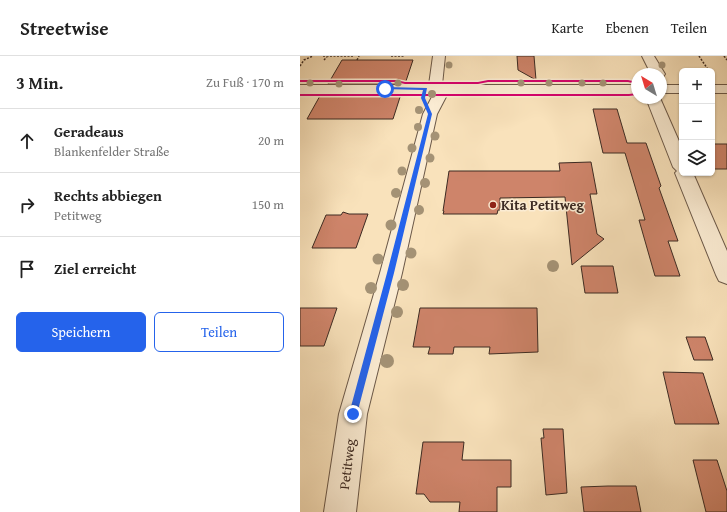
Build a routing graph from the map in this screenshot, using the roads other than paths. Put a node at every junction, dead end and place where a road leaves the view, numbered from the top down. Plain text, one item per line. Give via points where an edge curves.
1 (439, 56) edge
2 (648, 56) edge
3 (655, 68) edge
4 (667, 87) edge
5 (300, 89) edge
6 (631, 89) edge
7 (679, 89) edge
8 (715, 89) edge
9 (727, 89) edge
10 (433, 95) junction
11 (656, 104) edge
12 (679, 160) edge
13 (685, 176) edge
14 (727, 275) edge
15 (340, 512) edge

1 - 10 street, Petitweg
2 - 3 street
4 - 7 street
5 - 10 street
6 - 10 street
8 - 9 street
10 - 15 street, Petitweg via 391,273 353,414
11 - 12 street
13 - 14 street

